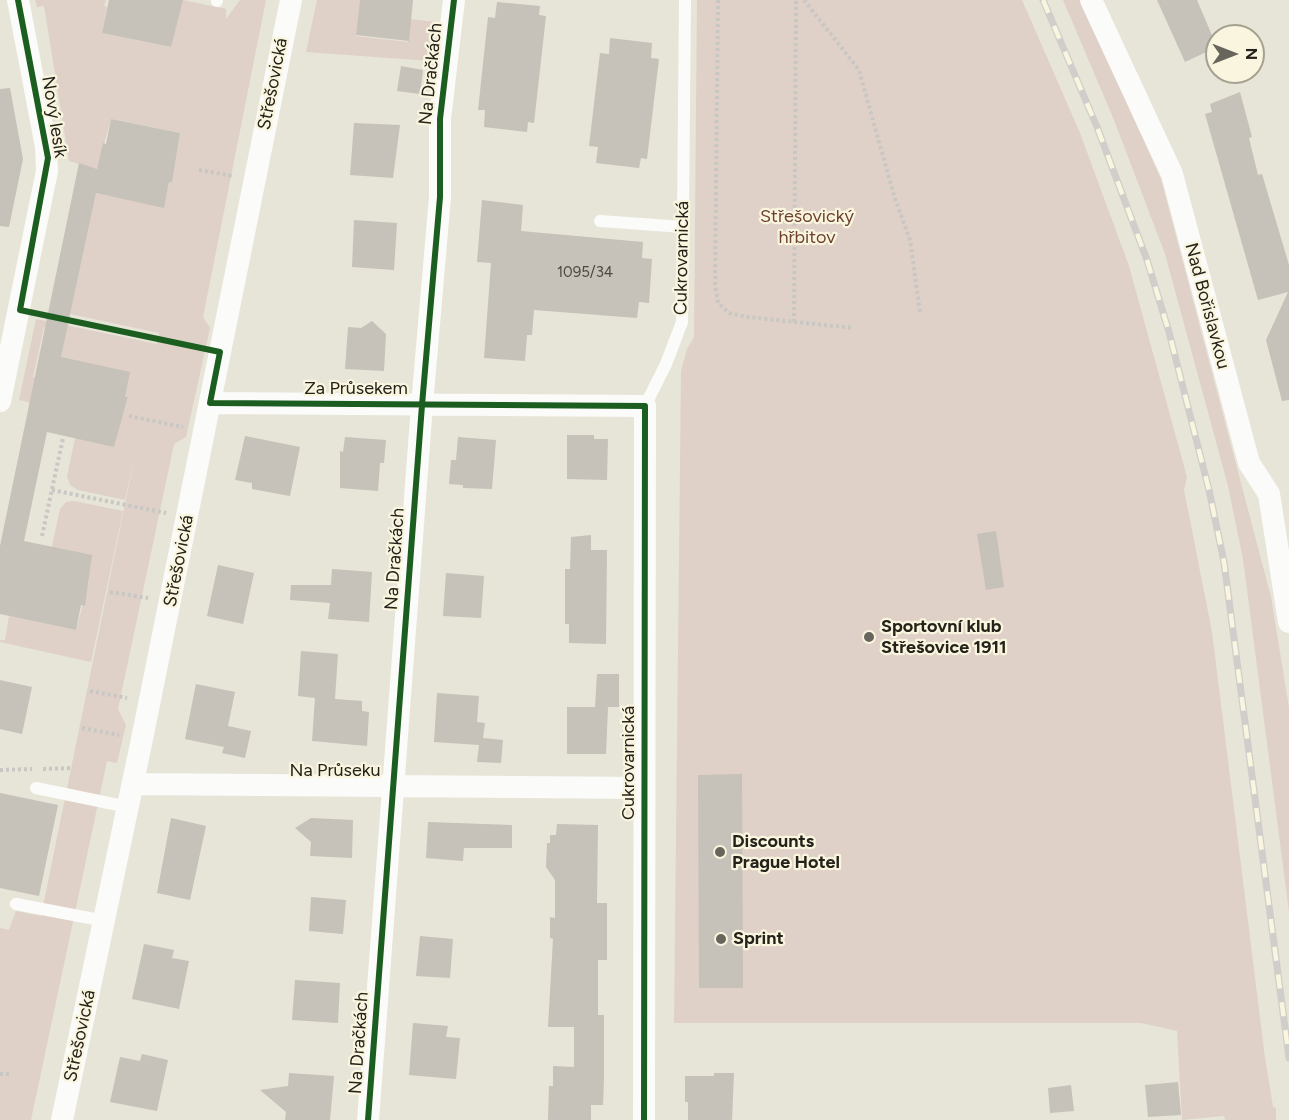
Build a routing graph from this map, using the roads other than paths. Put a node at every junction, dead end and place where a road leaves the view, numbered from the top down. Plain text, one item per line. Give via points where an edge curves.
1 (18, 0) edge
2 (291, 0) edge
3 (454, 0) edge
4 (685, 0) edge
5 (1091, 0) edge
6 (600, 221) dead end
7 (682, 227) junction
8 (0, 401) edge
9 (210, 403) junction
10 (422, 405) junction
11 (645, 406) junction
12 (1279, 491) edge
13 (1289, 622) edge
14 (133, 784) junction
15 (394, 786) junction
16 (36, 788) dead end
17 (644, 788) junction
18 (128, 807) junction
19 (16, 904) dead end
20 (105, 921) junction
21 (62, 1120) edge
22 (369, 1120) edge
23 (644, 1120) edge

1 - 8 street, Nový lesík via 46,147 47,171
2 - 9 street, Střešovická
3 - 10 street, Na Dračkách via 440,119 440,197
4 - 7 lane, Cukrovarnická
5 - 12 street, Nad Bořislavkou via 1172,174 1249,463
6 - 7 lane
7 - 11 lane, Cukrovarnická via 682,322
9 - 10 street, Za Průsekem
9 - 14 street, Střešovická
10 - 11 street, Za Průsekem
10 - 15 street, Na Dračkách
11 - 17 street, Cukrovarnická
12 - 13 street, Nad Bořislavkou
14 - 15 street, Na Průseku
14 - 18 street, Střešovická
15 - 17 street, Na Průseku
15 - 22 street, Na Dračkách
16 - 18 lane
17 - 23 street, Cukrovarnická
18 - 20 street, Střešovická
19 - 20 lane
20 - 21 street, Střešovická

